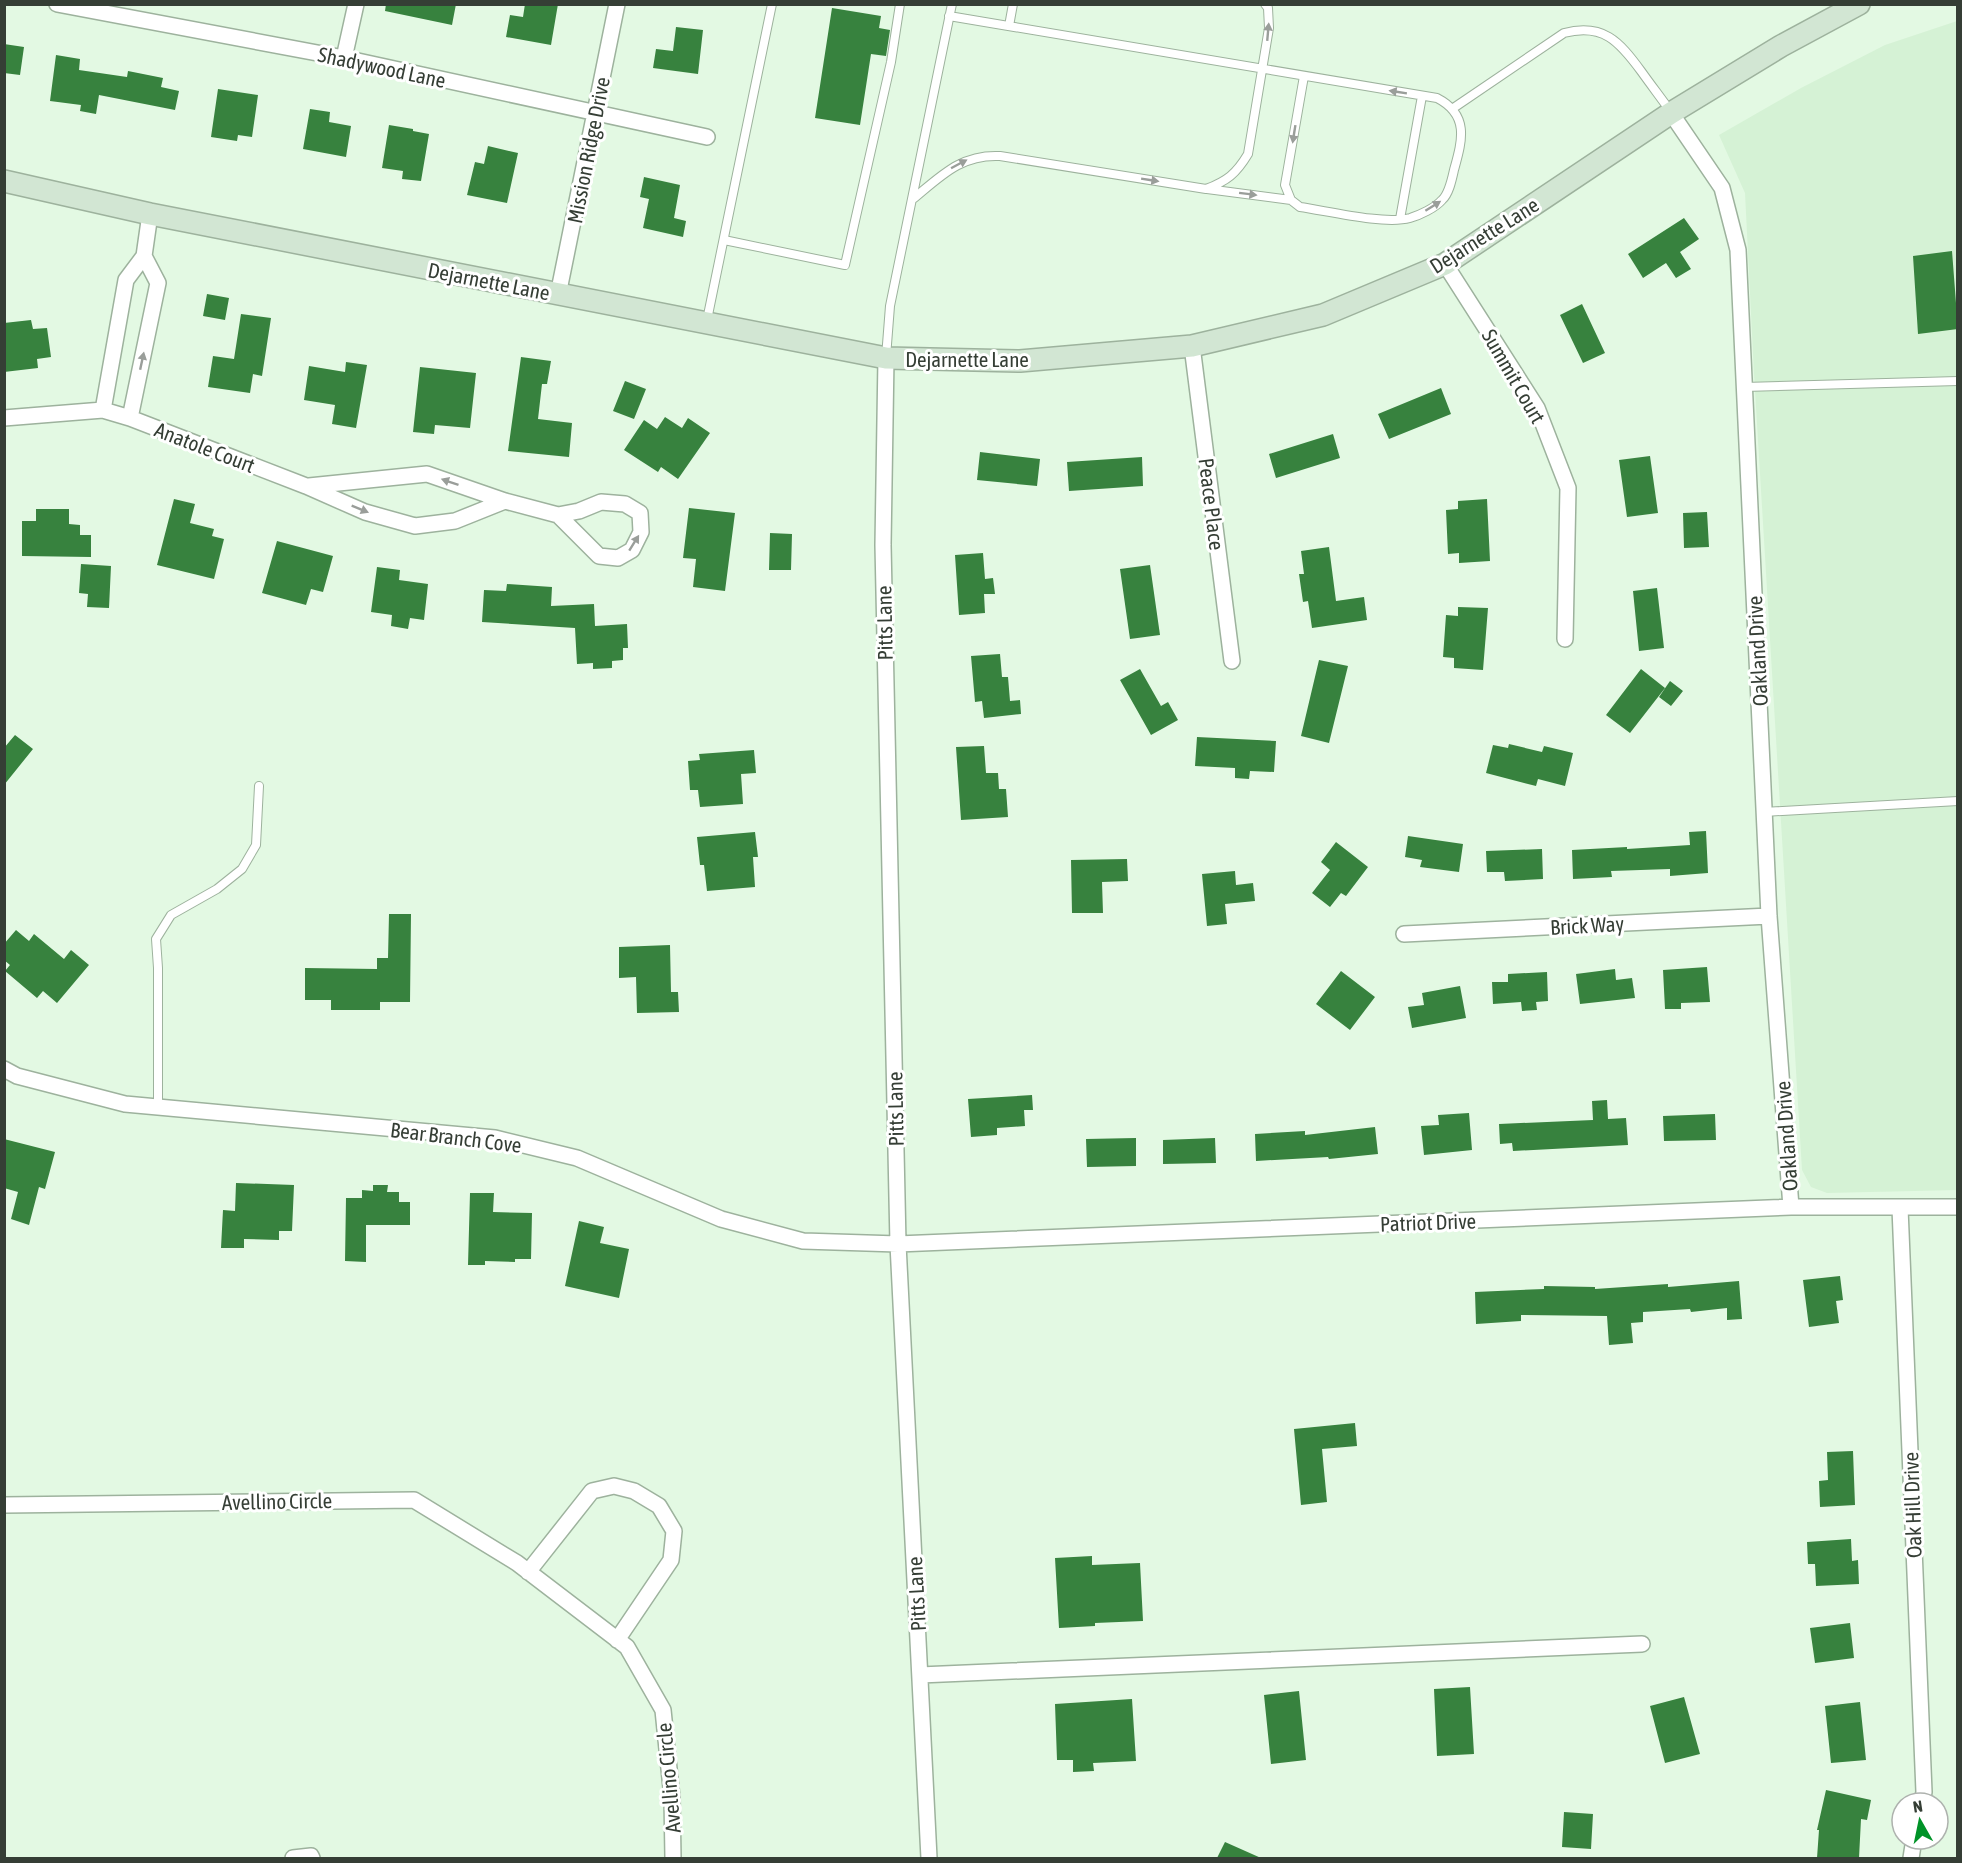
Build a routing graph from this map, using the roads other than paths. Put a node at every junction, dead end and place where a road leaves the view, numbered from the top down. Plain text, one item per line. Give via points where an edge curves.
1 (57, 4) edge
2 (356, 4) edge
3 (617, 4) edge
4 (772, 4) edge
5 (900, 4) edge
6 (952, 4) edge
7 (1013, 4) edge
8 (1266, 4) edge
9 (1859, 4) edge
10 (86, 8) edge
11 (949, 16) junction
12 (1009, 26) junction
13 (344, 58) junction
14 (1262, 69) junction
15 (1304, 76) junction
16 (1422, 96) junction
17 (1452, 109) junction
18 (1671, 112) junction
19 (595, 113) junction
20 (707, 136) dead end
21 (4, 181) edge
22 (1206, 189) junction
23 (913, 200) junction
24 (1291, 200) junction
25 (150, 214) junction
26 (1400, 219) junction
27 (724, 240) junction
28 (144, 256) junction
29 (1445, 264) junction
30 (558, 295) junction
31 (706, 324) junction
32 (1192, 346) junction
33 (886, 358) junction
34 (1958, 381) edge
35 (1744, 387) junction
36 (102, 410) junction
37 (4, 418) edge
38 (130, 418) junction
39 (306, 486) junction
40 (505, 501) junction
41 (558, 515) junction
42 (1565, 639) dead end
43 (1232, 661) dead end
44 (259, 786) dead end
45 (1958, 801) edge
46 (1764, 812) junction
47 (1769, 916) junction
48 (1404, 934) dead end
49 (4, 1069) edge
50 (158, 1107) junction
51 (1791, 1207) junction
52 (1958, 1207) edge
53 (1900, 1208) junction
54 (898, 1244) junction
55 (4, 1505) edge
56 (528, 1572) junction
57 (617, 1640) junction
58 (1642, 1644) dead end
59 (920, 1675) junction
60 (1924, 1791) edge
61 (293, 1858) edge
62 (312, 1858) edge
63 (674, 1858) edge
64 (929, 1858) edge

1 - 10 street, Shadywood Lane
2 - 13 street
3 - 19 street, Mission Ridge Drive
4 - 27 lane
5 - 27 lane via 891,62 845,265
6 - 11 lane
7 - 12 lane
14 -> 8 lane via 1269,28
9 - 18 main road, Dejarnette Lane
10 - 13 street, Shadywood Lane
11 - 12 lane
11 - 23 lane
12 - 14 lane
13 - 19 street, Shadywood Lane
14 - 15 lane
14 - 22 lane via 1248,154 1238,171
16 -> 15 lane
15 -> 24 lane via 1286,185
16 - 17 lane via 1437,98
16 - 26 lane
17 - 18 lane via 1564,33 1578,29 1610,37 1624,48
26 -> 17 lane via 1410,218 1444,200 1461,142 1461,125
18 - 29 main road, Dejarnette Lane
18 - 35 street, Oakland Drive via 1722,188 1738,250
19 - 20 street, Shadywood Lane
19 - 30 street, Mission Ridge Drive
21 - 25 main road, Dejarnette Lane
23 -> 22 lane via 950,169 985,155
22 -> 24 lane
23 - 33 lane via 890,306
24 - 26 lane via 1300,207
25 - 28 street
25 - 30 main road, Dejarnette Lane
27 - 31 lane
28 - 36 street via 126,280
38 -> 28 street via 158,283
29 - 32 main road, Dejarnette Lane via 1323,315
29 - 42 street, Summit Court via 1537,408 1568,488
30 - 31 main road, Dejarnette Lane
31 - 33 main road, Dejarnette Lane
32 - 33 main road, Dejarnette Lane via 1020,362
32 - 43 street, Peace Place
33 - 54 street, Pitts Lane via 883,545
34 - 35 lane
35 - 46 street, Oakland Drive
36 - 37 street, Anatole Court
36 - 38 street, Anatole Court
38 - 39 street, Anatole Court
40 -> 39 street, Anatole Court via 427,474
39 -> 40 street, Anatole Court via 365,512 415,526 455,521
40 - 41 street, Anatole Court
41 -> 41 street, Anatole Court via 599,556 618,558 632,550 641,532 640,513 625,504 601,502
44 - 50 lane via 256,845 242,869 171,915 156,939
45 - 46 lane
46 - 47 street, Oakland Drive
47 - 48 street, Brick Way
47 - 51 street, Oakland Drive
49 - 50 street, Bear Branch Cove via 17,1076 124,1104
50 - 54 street, Bear Branch Cove via 495,1138 577,1158 721,1219 802,1241
51 - 53 street, Patriot Drive
51 - 54 street, Patriot Drive
52 - 53 street, Patriot Drive
53 - 60 street, Oak Hill Drive
54 - 59 street, Pitts Lane
55 - 56 street, Avellino Circle via 414,1500
56 - 57 street, Avellino Circle
56 - 57 street via 592,1491 614,1486 634,1491 659,1506 674,1531 671,1560
57 - 63 street, Avellino Circle via 627,1647 663,1710
58 - 59 street
59 - 64 street, Pitts Lane
61 - 62 street

